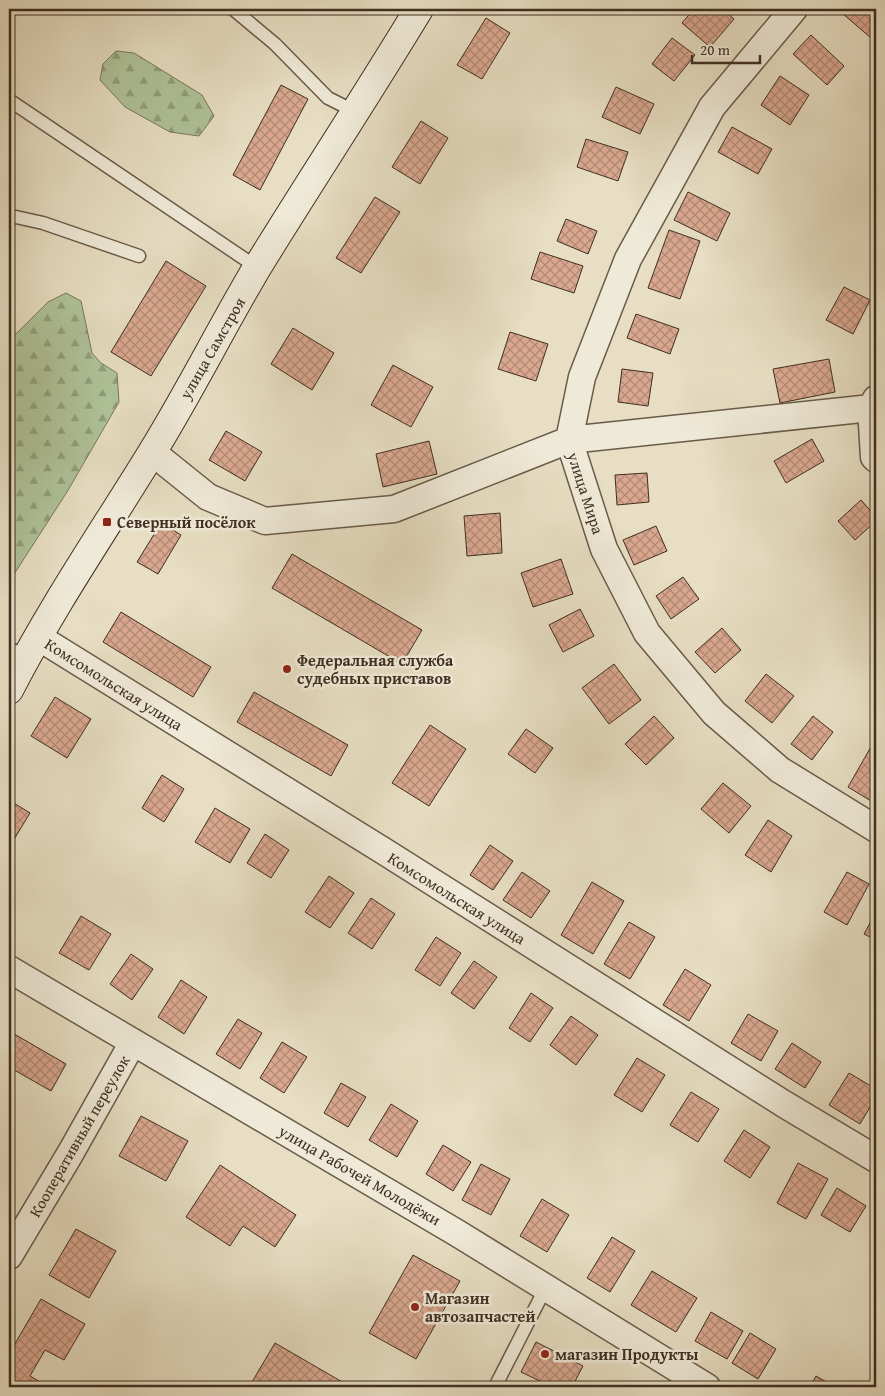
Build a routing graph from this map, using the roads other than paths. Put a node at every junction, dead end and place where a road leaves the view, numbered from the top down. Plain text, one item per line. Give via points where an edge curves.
1 (233, 9) edge
2 (419, 9) edge
3 (794, 9) edge
4 (9, 100) edge
5 (356, 112) junction
6 (9, 218) edge
7 (139, 256) dead end
8 (258, 268) junction
9 (873, 404) edge
10 (569, 440) junction
11 (152, 452) junction
12 (876, 459) edge
13 (24, 647) edge
14 (9, 690) edge
15 (876, 830) edge
16 (9, 969) edge
17 (133, 1042) junction
18 (876, 1159) edge
19 (9, 1256) edge
20 (546, 1287) junction
21 (496, 1387) edge
22 (707, 1387) edge

1 - 5 lane via 276,44 328,98
2 - 5 street, улица Самстроя
3 - 10 street, улица Мира via 712,106 628,259 582,377
4 - 8 lane
5 - 8 street, улица Самстроя
6 - 7 lane via 43,223
8 - 11 street, улица Самстроя
9 - 10 street
9 - 12 street
10 - 11 street via 394,509 265,521 208,496
10 - 15 street, улица Мира via 604,549 647,633 714,713 780,770
11 - 13 street, улица Самстроя
13 - 14 street, улица Самстроя
13 - 18 street, Комсомольская улица via 382,850
16 - 17 street, улица Рабочей Молодёжи
17 - 19 street, Кооперативный переулок
17 - 20 street, улица Рабочей Молодёжи
20 - 21 lane
20 - 22 street, улица Рабочей Молодёжи

